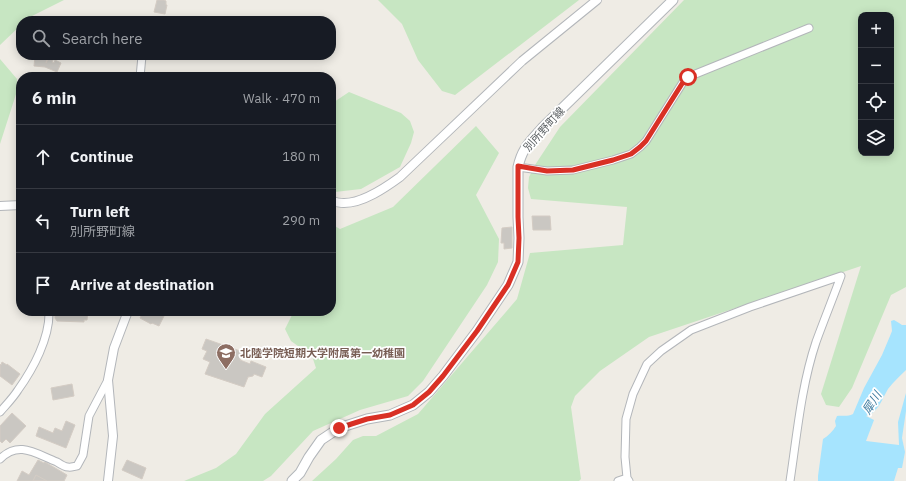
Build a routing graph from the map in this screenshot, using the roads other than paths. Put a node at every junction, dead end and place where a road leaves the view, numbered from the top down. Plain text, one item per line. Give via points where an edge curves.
1 (597, 0) edge
2 (672, 0) edge
3 (809, 28) dead end
4 (142, 60) edge
5 (140, 72) edge
6 (518, 166) junction
7 (336, 202) edge
8 (16, 204) edge
9 (0, 206) edge
10 (49, 316) edge
11 (126, 316) edge
12 (108, 380) junction
13 (0, 412) edge
14 (0, 459) edge
15 (628, 479) edge
16 (108, 481) edge
17 (292, 481) edge
18 (618, 481) edge
19 (790, 481) edge

1 - 7 street via 522,61 400,177 358,202
2 - 6 main road, 別所野町線 via 542,128 524,148
3 - 6 street via 685,79 646,141 631,154 573,170 547,171
4 - 5 street
6 - 17 main road, 別所野町線 via 518,262 508,285 477,331 443,376 418,401 390,415 339,428 321,440
8 - 9 street
10 - 13 street via 45,339 31,369 18,391
11 - 12 street via 114,348
12 - 14 street via 89,416 83,455 77,466 68,467 27,450 15,449
12 - 16 street via 113,436
15 - 18 street
15 - 19 street via 625,457 626,418 633,394 647,364 692,330 841,276 816,343 807,376

